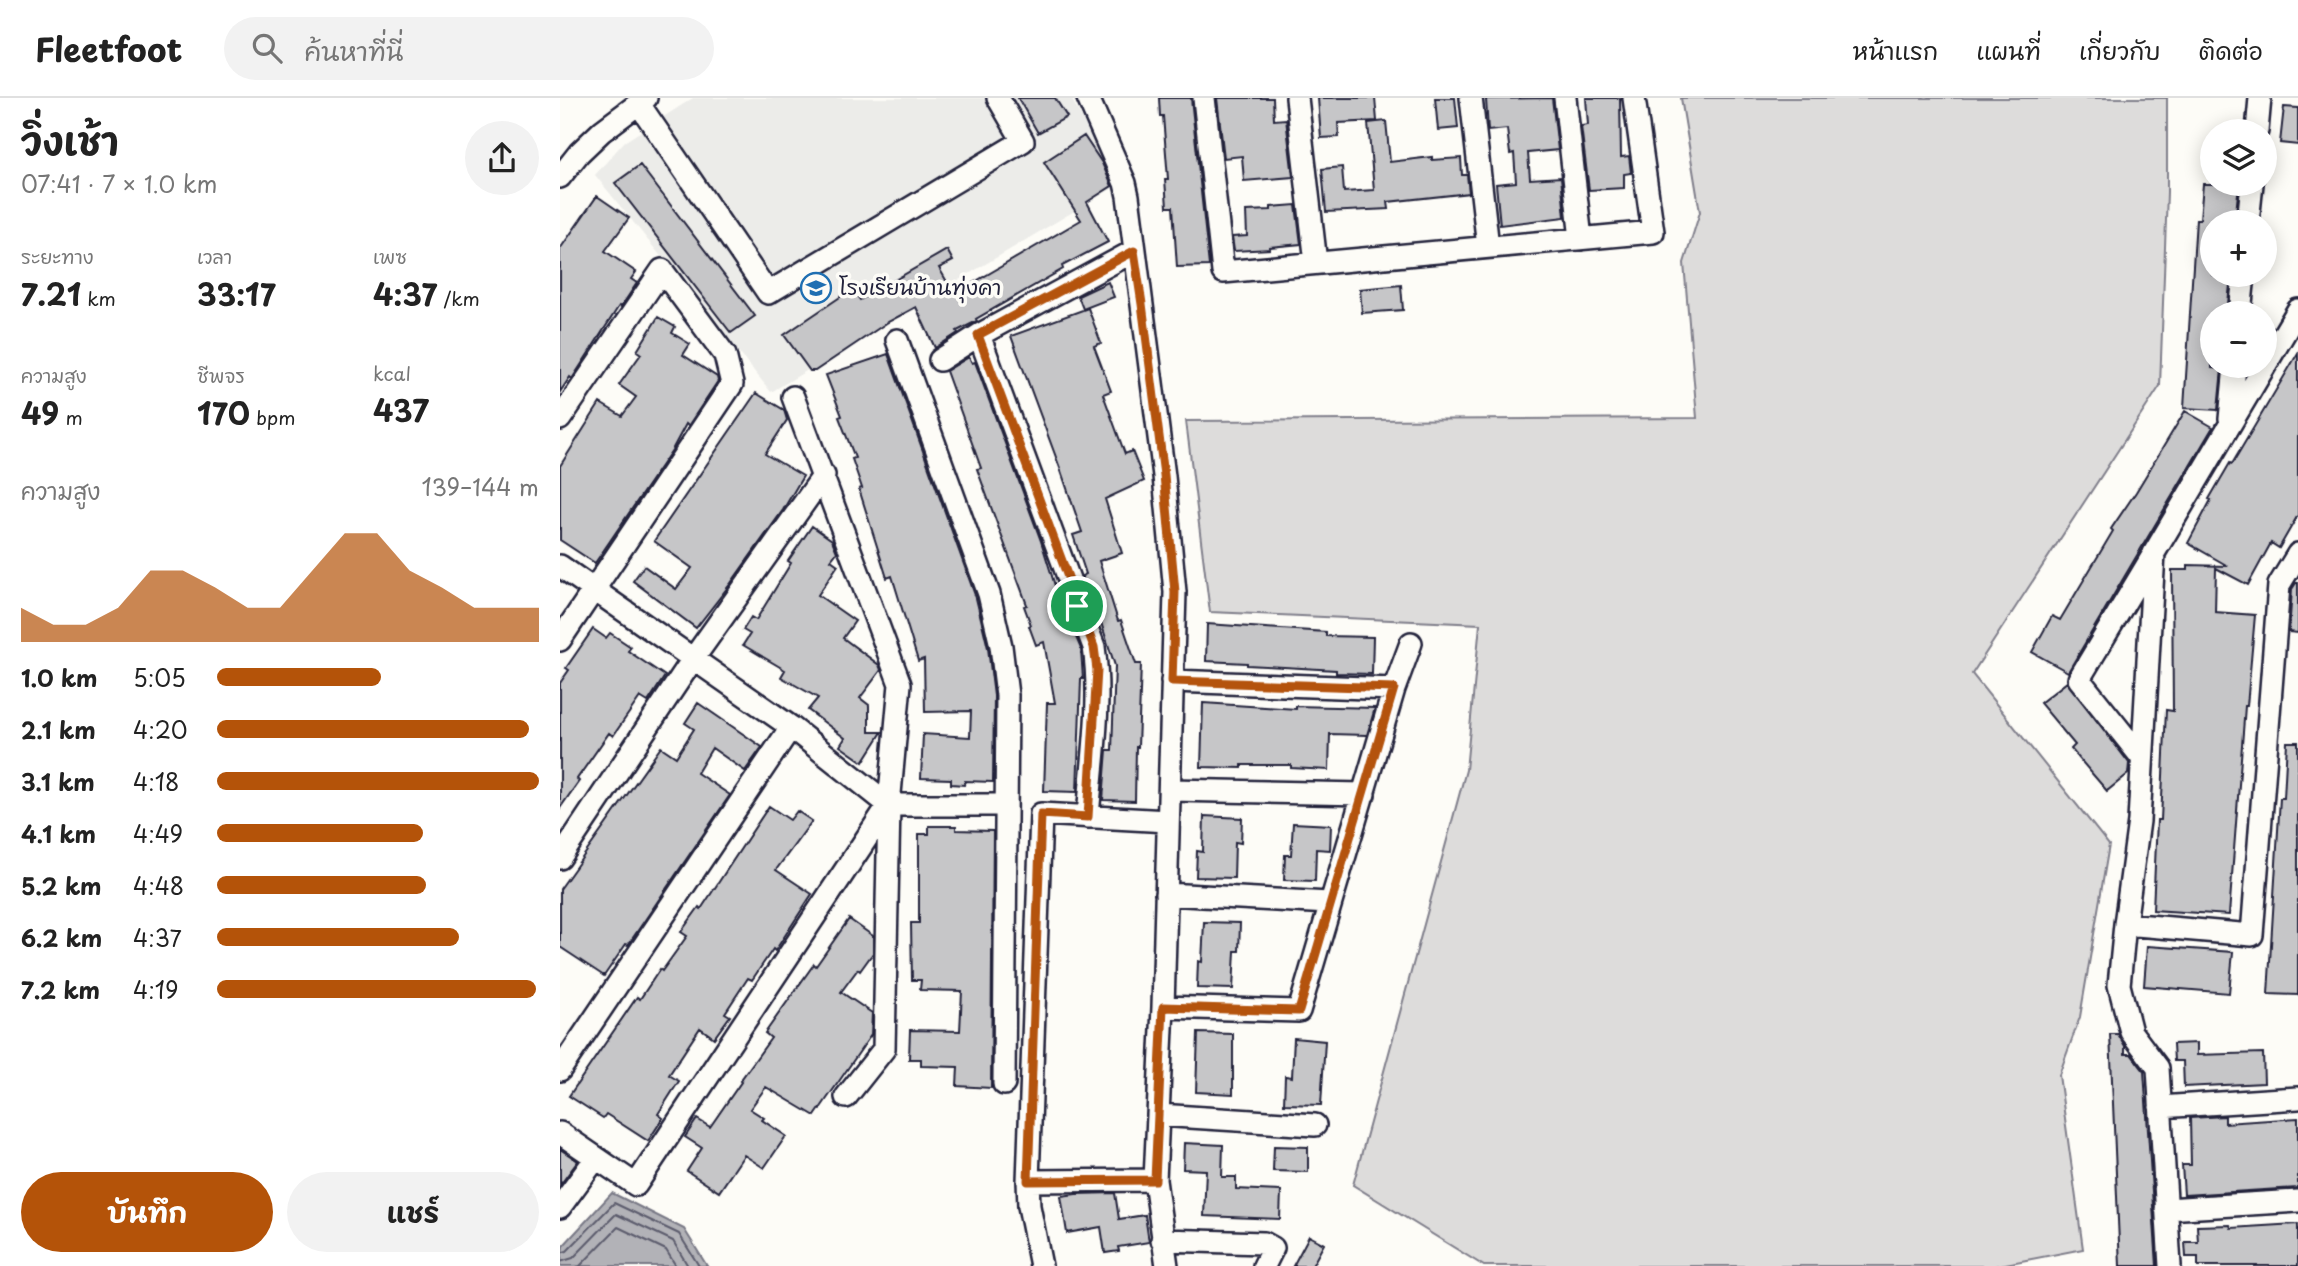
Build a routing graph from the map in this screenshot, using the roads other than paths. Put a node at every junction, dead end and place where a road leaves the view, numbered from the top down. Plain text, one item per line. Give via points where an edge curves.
1 (998, 98) edge
2 (1088, 98) edge
3 (1205, 98) edge
4 (1297, 98) edge
5 (1471, 98) edge
6 (1565, 98) edge
7 (1634, 98) edge
8 (2260, 98) edge
9 (643, 101) edge
10 (2258, 119) edge
11 (560, 177) edge
12 (1581, 239) junction
13 (1488, 247) junction
14 (1134, 251) junction
15 (1316, 263) junction
16 (2298, 310) edge
17 (978, 335) junction
18 (897, 340) dead end
19 (940, 360) dead end
20 (2234, 378) edge
21 (793, 397) dead end
22 (560, 419) edge
23 (2230, 425) junction
24 (824, 475) junction
25 (2154, 553) junction
26 (2298, 554) edge
27 (560, 566) edge
28 (594, 590) junction
29 (560, 640) edge
30 (1411, 643) dead end
31 (693, 659) junction
32 (1172, 681) junction
33 (1394, 688) junction
34 (791, 727) junction
35 (2142, 758) junction
36 (1171, 790) junction
37 (1364, 794) junction
38 (889, 805) junction
39 (1006, 805) junction
40 (1088, 817) junction
41 (1168, 821) junction
42 (560, 858) edge
43 (1166, 894) junction
44 (1329, 903) junction
45 (2125, 925) junction
46 (1163, 1007) junction
47 (560, 1070) edge
48 (1004, 1084) dead end
49 (846, 1097) dead end
50 (2298, 1098) edge
51 (2160, 1107) junction
52 (1158, 1115) junction
53 (1315, 1125) dead end
54 (560, 1133) edge
55 (596, 1158) junction
56 (1155, 1180) junction
57 (1028, 1181) junction
58 (2298, 1201) edge
59 (560, 1208) edge
60 (2166, 1209) junction
61 (1162, 1240) junction
62 (1041, 1266) edge
63 (1167, 1266) edge
64 (1264, 1266) edge
65 (2170, 1266) edge

1 - 9 street via 1023,141 768,293
2 - 14 street via 1125,183
3 - 15 street via 1223,272
4 - 15 street
5 - 13 street
6 - 12 street
7 - 12 street via 1653,232
8 - 10 street
9 - 11 street via 602,131
12 - 13 street
13 - 15 street
14 - 17 street
14 - 32 street via 1175,592
16 - 23 street
17 - 19 street
17 - 40 street via 1094,647 1097,700
18 - 39 street via 989,594 1007,695
20 - 23 street
21 - 24 street
22 - 28 street via 662,270 725,355 732,384
23 - 25 street
24 - 31 street
24 - 38 street via 900,684
25 - 35 street
25 - 35 street via 2079,679
26 - 45 street via 2280,585 2252,935
27 - 28 street
28 - 29 street
28 - 31 street
30 - 33 street
31 - 34 street
31 - 42 street
32 - 33 street
32 - 36 street
33 - 37 street
34 - 38 street
34 - 47 street
35 - 45 street
36 - 37 street
36 - 41 street
37 - 44 street
38 - 39 street
38 - 49 street via 884,1049
38 - 55 street via 636,1185
39 - 48 street
40 - 41 street
40 - 57 street via 1041,814
41 - 43 street
43 - 44 street
43 - 46 street
44 - 46 street via 1299,1011
45 - 51 street via 2119,985 2131,1032 2158,1068
46 - 52 street
50 - 51 street
51 - 60 street
52 - 53 street
52 - 56 street
54 - 55 street
55 - 59 street
56 - 57 street
56 - 61 street
57 - 62 street
58 - 60 street
60 - 65 street
61 - 63 street
61 - 64 street via 1264,1243 1273,1248

